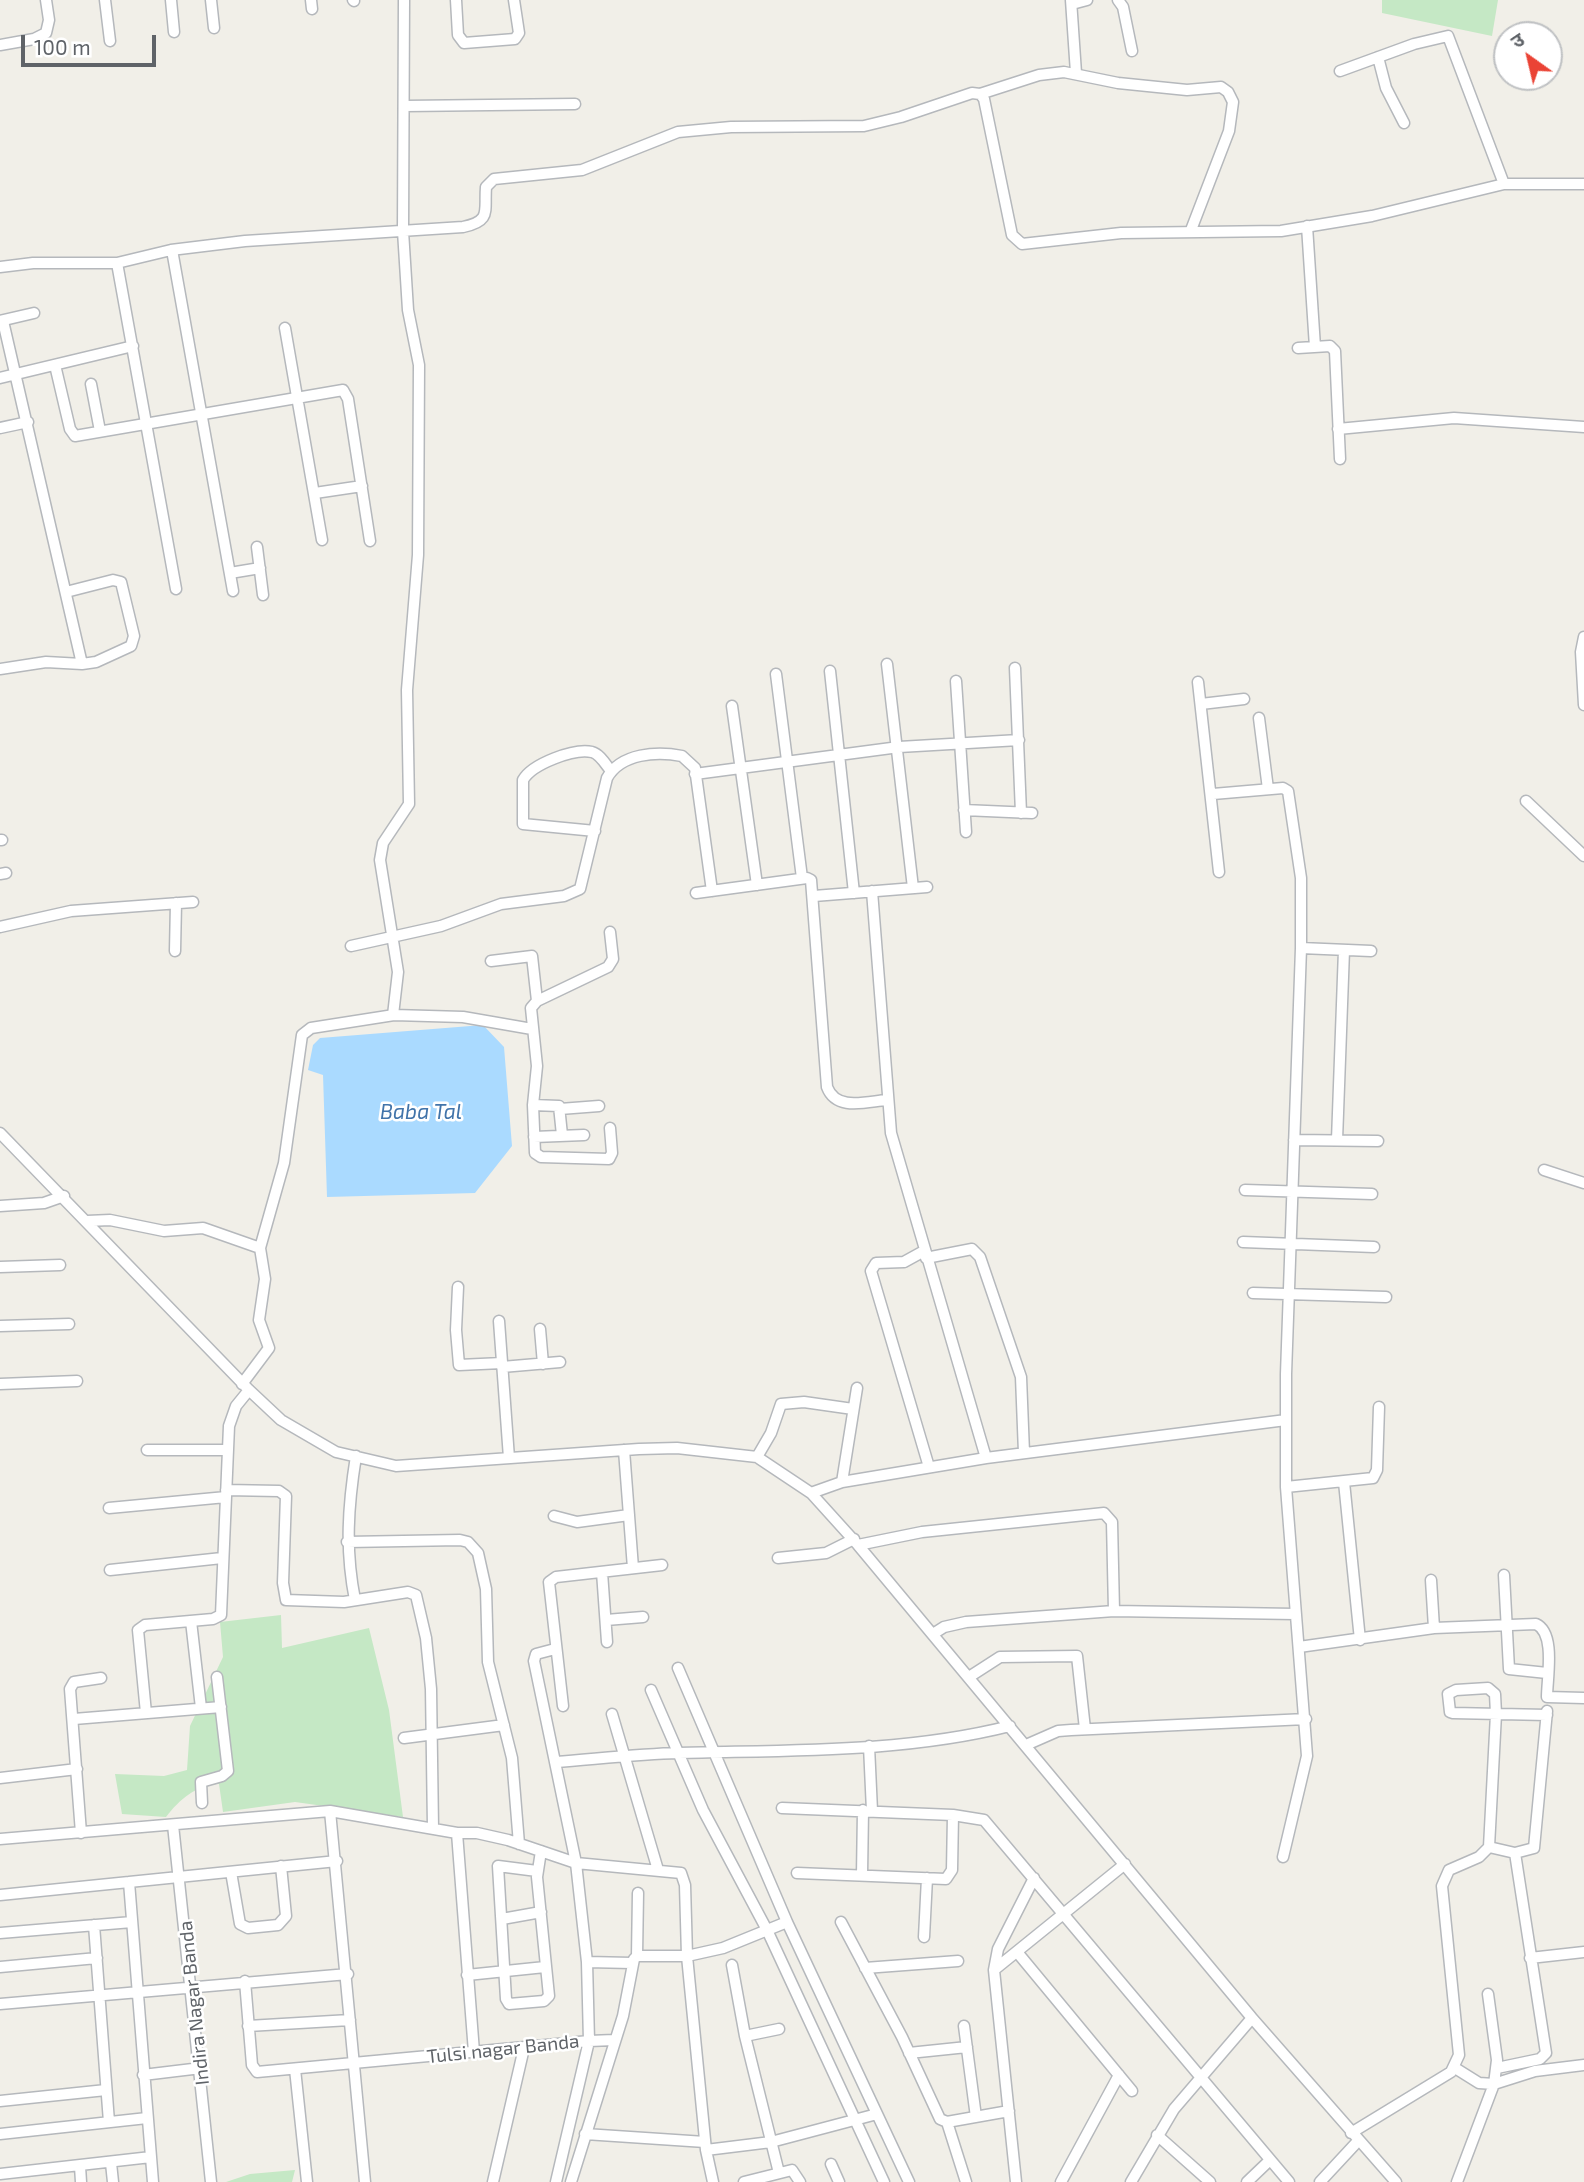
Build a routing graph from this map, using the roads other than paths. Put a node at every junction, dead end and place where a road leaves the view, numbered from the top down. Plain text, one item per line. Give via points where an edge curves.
1 (46, 0) edge
2 (105, 0) edge
3 (171, 0) edge
4 (211, 0) edge
5 (404, 0) edge
6 (456, 0) edge
7 (514, 0) edge
8 (1087, 0) edge
9 (1118, 0) edge
10 (1072, 2) edge
11 (214, 28) dead end
12 (174, 32) dead end
13 (110, 41) dead end
14 (0, 45) edge
15 (1132, 51) dead end
16 (1378, 57) junction
17 (1340, 71) dead end
18 (1076, 73) junction
19 (980, 94) junction
20 (575, 104) dead end
21 (405, 106) junction
22 (1404, 123) dead end
23 (1504, 184) junction
24 (1584, 184) edge
25 (1307, 226) junction
26 (1191, 230) junction
27 (403, 231) junction
28 (172, 250) junction
29 (117, 263) junction
30 (0, 267) edge
31 (34, 313) dead end
32 (1, 321) edge
33 (285, 328) dead end
34 (132, 346) junction
35 (1315, 347) junction
36 (1298, 348) dead end
37 (55, 365) junction
38 (16, 374) junction
39 (0, 378) edge
40 (91, 384) dead end
41 (298, 396) junction
42 (201, 415) junction
43 (28, 422) junction
44 (145, 424) junction
45 (1584, 427) edge
46 (0, 428) edge
47 (1338, 429) junction
48 (100, 431) junction
49 (1340, 458) dead end
50 (362, 486) junction
51 (315, 493) junction
52 (322, 540) dead end
53 (370, 541) dead end
54 (257, 547) dead end
55 (260, 568) junction
56 (230, 573) junction
57 (176, 589) dead end
58 (233, 591) dead end
59 (66, 592) junction
60 (263, 595) dead end
61 (1584, 636) edge
62 (82, 664) junction
63 (887, 664) dead end
64 (0, 666) edge
65 (1015, 668) dead end
66 (830, 671) dead end
67 (776, 674) dead end
68 (956, 681) dead end
69 (1198, 682) dead end
70 (1244, 699) dead end
71 (1200, 704) junction
72 (1584, 705) edge
73 (732, 706) dead end
74 (1259, 718) dead end
75 (1019, 740) junction
76 (961, 743) junction
77 (899, 747) junction
78 (841, 755) junction
79 (788, 762) junction
80 (741, 768) junction
81 (611, 771) junction
82 (695, 774) junction
83 (1268, 789) junction
84 (1213, 794) junction
85 (1526, 801) dead end
86 (964, 810) junction
87 (595, 831) junction
88 (966, 832) dead end
89 (1584, 856) edge
90 (1219, 872) dead end
91 (802, 878) junction
92 (757, 885) junction
93 (927, 887) dead end
94 (913, 888) junction
95 (712, 891) junction
96 (872, 891) junction
97 (696, 893) dead end
98 (854, 893) junction
99 (814, 896) junction
100 (193, 902) dead end
101 (176, 903) junction
102 (0, 926) edge
103 (610, 932) dead end
104 (391, 936) junction
105 (351, 946) dead end
106 (1301, 948) junction
107 (1343, 950) junction
108 (175, 951) dead end
109 (1371, 951) dead end
110 (491, 961) dead end
111 (537, 1001) junction
112 (394, 1015) junction
113 (533, 1029) junction
114 (886, 1100) junction
115 (533, 1105) junction
116 (599, 1106) dead end
117 (560, 1109) junction
118 (610, 1128) dead end
119 (0, 1133) edge
120 (562, 1135) junction
121 (584, 1135) dead end
122 (534, 1137) junction
123 (1294, 1140) junction
124 (1337, 1140) junction
125 (1378, 1141) dead end
126 (1544, 1170) dead end
127 (1584, 1183) edge
128 (1245, 1190) dead end
129 (1293, 1191) junction
130 (1372, 1194) dead end
131 (64, 1196) junction
132 (0, 1206) edge
133 (88, 1221) junction
134 (1243, 1242) dead end
135 (1290, 1242) junction
136 (1374, 1247) dead end
137 (260, 1248) junction
138 (925, 1255) junction
139 (60, 1265) dead end
140 (0, 1267) edge
141 (457, 1287) dead end
142 (1253, 1293) dead end
143 (1289, 1294) junction
144 (1386, 1297) dead end
145 (499, 1321) dead end
146 (69, 1324) dead end
147 (0, 1326) edge
148 (540, 1329) dead end
149 (560, 1362) dead end
150 (543, 1364) junction
151 (502, 1365) junction
152 (77, 1381) dead end
153 (0, 1384) edge
154 (245, 1387) junction
155 (857, 1388) dead end
156 (1379, 1407) dead end
157 (853, 1409) junction
158 (1286, 1420) junction
159 (147, 1450) dead end
160 (228, 1450) junction
161 (624, 1450) junction
162 (1024, 1453) junction
163 (356, 1457) junction
164 (757, 1457) junction
165 (509, 1458) junction
166 (986, 1458) junction
167 (929, 1467) junction
168 (842, 1482) junction
169 (1344, 1482) junction
170 (1286, 1487) junction
171 (811, 1493) junction
172 (226, 1494) junction
173 (110, 1508) dead end
174 (629, 1514) junction
175 (554, 1516) dead end
176 (347, 1542) junction
177 (856, 1542) junction
178 (222, 1558) junction
179 (778, 1558) dead end
180 (662, 1565) dead end
181 (633, 1568) junction
182 (110, 1570) dead end
183 (602, 1572) junction
184 (1504, 1575) dead end
185 (1430, 1580) dead end
186 (355, 1600) junction
187 (1114, 1611) junction
188 (1295, 1614) junction
189 (643, 1617) dead end
190 (606, 1620) junction
191 (191, 1621) junction
192 (1507, 1625) junction
193 (1434, 1628) junction
194 (933, 1634) junction
195 (1360, 1640) junction
196 (607, 1642) dead end
197 (1299, 1647) junction
198 (555, 1649) junction
199 (678, 1668) dead end
200 (1547, 1673) junction
201 (217, 1677) dead end
202 (969, 1677) junction
203 (101, 1678) dead end
204 (650, 1690) dead end
205 (1547, 1697) junction
206 (1584, 1698) edge
207 (563, 1706) dead end
208 (221, 1707) junction
209 (201, 1709) junction
210 (146, 1713) junction
211 (612, 1714) dead end
212 (1496, 1714) junction
213 (1547, 1715) junction
214 (74, 1719) junction
215 (1306, 1719) junction
216 (504, 1726) junction
217 (1010, 1726) junction
218 (1085, 1729) junction
219 (432, 1734) junction
220 (404, 1738) dead end
221 (1026, 1745) junction
222 (869, 1746) junction
223 (678, 1753) junction
224 (713, 1753) junction
225 (626, 1757) junction
226 (556, 1762) junction
227 (76, 1769) junction
228 (0, 1778) edge
229 (202, 1803) dead end
230 (782, 1808) dead end
231 (867, 1810) junction
232 (330, 1811) junction
233 (953, 1815) junction
234 (173, 1825) junction
235 (433, 1828) junction
236 (80, 1833) junction
237 (457, 1833) junction
238 (0, 1839) edge
239 (519, 1844) junction
240 (1489, 1847) junction
241 (541, 1851) junction
242 (1515, 1853) junction
243 (1283, 1857) dead end
244 (337, 1861) junction
245 (576, 1863) junction
246 (1125, 1864) junction
247 (281, 1867) junction
248 (658, 1870) junction
249 (537, 1871) junction
250 (231, 1872) junction
251 (797, 1873) dead end
252 (862, 1875) junction
253 (180, 1877) junction
254 (927, 1878) junction
255 (1034, 1878) junction
256 (129, 1882) junction
257 (638, 1893) dead end
258 (0, 1895) edge
259 (541, 1912) junction
260 (1063, 1915) junction
261 (502, 1919) junction
262 (132, 1922) junction
263 (788, 1922) junction
264 (841, 1922) dead end
265 (94, 1925) junction
266 (767, 1930) junction
267 (0, 1933) edge
268 (924, 1937) dead end
269 (1017, 1952) junction
270 (1584, 1952) edge
271 (687, 1955) junction
272 (97, 1958) junction
273 (1530, 1958) junction
274 (635, 1959) junction
275 (958, 1961) dead end
276 (587, 1962) junction
277 (732, 1965) dead end
278 (0, 1967) edge
279 (545, 1967) junction
280 (865, 1968) junction
281 (994, 1970) junction
282 (504, 1971) junction
283 (348, 1974) junction
284 (467, 1975) junction
285 (245, 1981) junction
286 (192, 1985) junction
287 (139, 1990) junction
288 (100, 1993) junction
289 (1489, 1994) dead end
290 (0, 2004) edge
291 (1252, 2018) junction
292 (350, 2020) junction
293 (248, 2026) junction
294 (964, 2026) dead end
295 (779, 2029) dead end
296 (745, 2036) junction
297 (614, 2040) junction
298 (589, 2041) junction
299 (524, 2048) junction
300 (967, 2048) junction
301 (474, 2052) junction
302 (909, 2053) junction
303 (355, 2063) junction
304 (1584, 2064) edge
305 (201, 2068) junction
306 (1455, 2068) junction
307 (1497, 2068) junction
308 (295, 2069) junction
309 (144, 2075) junction
310 (1119, 2075) junction
311 (1200, 2079) junction
312 (1494, 2084) junction
313 (106, 2090) junction
314 (1132, 2091) dead end
315 (0, 2101) edge
316 (1009, 2110) junction
317 (877, 2114) junction
318 (976, 2117) junction
319 (147, 2118) junction
320 (855, 2121) junction
321 (109, 2122) junction
322 (947, 2122) junction
323 (0, 2134) edge
324 (585, 2134) junction
325 (1157, 2135) junction
326 (1355, 2137) junction
327 (771, 2141) junction
328 (705, 2146) junction
329 (151, 2157) junction
330 (1270, 2160) junction
331 (111, 2163) junction
332 (831, 2164) dead end
333 (80, 2166) junction
334 (43, 2170) junction
335 (779, 2173) junction
336 (0, 2174) edge
337 (760, 2180) edge
338 (44, 2182) edge
339 (81, 2182) edge
340 (113, 2182) edge
341 (153, 2182) edge
342 (211, 2182) edge
343 (307, 2182) edge
344 (365, 2182) edge
345 (494, 2182) edge
346 (556, 2182) edge
347 (571, 2182) edge
348 (713, 2182) edge
349 (744, 2182) edge
350 (800, 2182) edge
351 (839, 2182) edge
352 (884, 2182) edge
353 (909, 2182) edge
354 (966, 2182) edge
355 (1016, 2182) edge
356 (1061, 2182) edge
357 (1131, 2182) edge
358 (1210, 2182) edge
359 (1248, 2182) edge
360 (1289, 2182) edge
361 (1320, 2182) edge
362 (1396, 2182) edge
363 (1457, 2182) edge

1 - 14 street via 47,33
2 - 13 street
3 - 12 street
4 - 11 street
5 - 21 street
6 - 7 street via 457,36 464,43 515,39 519,33
8 - 10 street
9 - 15 street
10 - 18 street
16 - 17 street
16 - 22 street via 1386,88
16 - 23 street via 1442,35 1451,39
18 - 19 street via 1039,75
18 - 26 street via 1118,83 1228,92 1233,102 1228,131
19 - 26 street via 1016,240 1032,244 1101,234
19 - 27 street via 961,95 864,126 731,127 664,135 595,166 494,179 486,187 486,215 475,225
20 - 21 street
21 - 27 street
23 - 24 street
23 - 25 street via 1372,216
25 - 26 street via 1251,234
25 - 35 street
27 - 28 street
27 - 104 street via 408,310 419,365 418,555 407,690 409,804 383,843 380,860
28 - 29 street
28 - 42 street
29 - 30 street
29 - 34 street
31 - 32 street
32 - 38 street
33 - 41 street
34 - 37 street
34 - 44 street
35 - 36 street
35 - 47 street via 1330,346 1335,351
37 - 38 street
37 - 48 street via 72,434
38 - 39 street
38 - 43 street
40 - 48 street
41 - 42 street
41 - 50 street via 346,393
41 - 51 street
42 - 44 street
42 - 56 street
43 - 46 street
43 - 59 street
44 - 48 street
44 - 57 street
45 - 47 street via 1454,418
47 - 49 street
50 - 51 street
50 - 53 street
51 - 52 street
54 - 55 street
55 - 56 street
55 - 60 street
56 - 58 street
59 - 62 street
59 - 62 street via 113,580 123,587 134,642 110,656
61 - 72 street
62 - 64 street
63 - 77 street
65 - 75 street
66 - 78 street
67 - 79 street
68 - 76 street
69 - 71 street
70 - 71 street
71 - 84 street
73 - 80 street
74 - 83 street
75 - 76 street
75 - 86 street via 1026,813
76 - 77 street
76 - 86 street
77 - 78 street
77 - 94 street
78 - 79 street
78 - 98 street
79 - 80 street
79 - 91 street
80 - 82 street
80 - 92 street
81 - 82 street via 633,758 668,753 691,762
81 - 87 street
81 - 87 street via 598,755 585,752 534,766 523,780 523,824
82 - 95 street
83 - 84 street
83 - 106 street via 1283,788 1290,797 1301,878
84 - 90 street
85 - 89 street
86 - 88 street
87 - 104 street via 584,883 573,893 501,904 441,926
91 - 92 street
91 - 99 street via 811,880
92 - 95 street
93 - 94 street
94 - 96 street
95 - 97 street
96 - 98 street
96 - 114 street
98 - 99 street
99 - 114 street via 827,1087 841,1103
100 - 101 street
101 - 102 street via 71,911
101 - 108 street
103 - 111 street via 613,959 608,967
104 - 105 street
104 - 112 street via 399,988
106 - 107 street
106 - 123 street
107 - 109 street
107 - 124 street
110 - 111 street via 532,956
111 - 113 street via 531,1008
112 - 113 street via 463,1017
112 - 137 street via 311,1028 302,1035 284,1163
113 - 115 street via 537,1066
114 - 138 street
115 - 117 street via 554,1103
115 - 122 street
116 - 117 street
117 - 120 street
118 - 122 street via 609,1159 541,1157 535,1153
119 - 131 street
120 - 121 street
120 - 122 street
123 - 124 street
123 - 129 street
124 - 125 street
126 - 127 street
128 - 129 street
129 - 130 street
129 - 135 street
131 - 132 street via 35,1205
131 - 133 street
133 - 137 street via 110,1220 164,1231 203,1228
133 - 154 street
134 - 135 street
135 - 136 street
135 - 143 street
137 - 154 street via 265,1279 258,1320 269,1348
138 - 162 street via 972,1249 980,1257 1021,1377
138 - 166 street
138 - 167 street via 904,1262 876,1263 872,1271
139 - 140 street
141 - 151 street via 459,1365
142 - 143 street
143 - 144 street
143 - 158 street
145 - 151 street
146 - 147 street
148 - 150 street
149 - 150 street
150 - 151 street
151 - 165 street
152 - 153 street
154 - 160 street via 231,1415
154 - 163 street via 281,1420 336,1452
155 - 157 street
156 - 169 street via 1376,1475
157 - 164 street via 804,1402 781,1404
157 - 168 street
158 - 162 street
158 - 170 street
159 - 160 street
160 - 172 street
161 - 164 street via 677,1448
161 - 165 street
161 - 174 street
162 - 166 street
163 - 165 street via 396,1466
163 - 176 street
164 - 171 street
166 - 167 street
167 - 168 street
168 - 171 street
169 - 170 street
169 - 195 street
170 - 188 street
171 - 177 street
172 - 173 street
172 - 178 street
172 - 186 street via 279,1491 286,1496 286,1600
174 - 175 street via 577,1522
174 - 181 street
176 - 186 street
176 - 216 street via 460,1540 474,1546 486,1589 488,1662
177 - 179 street via 826,1553
177 - 187 street via 1104,1513 1112,1522
177 - 194 street
178 - 182 street
178 - 191 street via 221,1615
180 - 181 street
181 - 183 street
183 - 190 street
183 - 198 street via 556,1577 549,1582
184 - 192 street
185 - 193 street
186 - 219 street via 408,1592 416,1595 426,1638
187 - 188 street
187 - 194 street via 966,1622
188 - 197 street
189 - 190 street
190 - 196 street
191 - 209 street
191 - 210 street via 145,1625 138,1630
192 - 193 street
192 - 200 street via 1509,1669
192 - 200 street via 1536,1624 1546,1631
193 - 195 street
194 - 202 street
195 - 197 street
197 - 215 street
198 - 207 street
198 - 226 street via 536,1654 534,1661
199 - 224 street
200 - 205 street
201 - 208 street
202 - 217 street
202 - 218 street via 1000,1657 1077,1656
203 - 214 street via 71,1685
204 - 223 street
205 - 206 street
205 - 213 street
208 - 209 street
208 - 229 street via 228,1771 201,1782
209 - 210 street
210 - 214 street
211 - 225 street
212 - 212 street via 1495,1694 1488,1688 1448,1694 1450,1712
212 - 213 street
212 - 240 street
213 - 242 street via 1535,1843 1530,1851
214 - 227 street
215 - 218 street
215 - 243 street via 1304,1775
216 - 219 street
216 - 239 street via 516,1784
217 - 221 street
217 - 222 street via 967,1736
218 - 221 street via 1058,1731
219 - 220 street
219 - 235 street
221 - 246 street
222 - 224 street
222 - 231 street
223 - 224 street
223 - 225 street
223 - 266 street
224 - 263 street
225 - 226 street
225 - 248 street
226 - 245 street
227 - 228 street
227 - 236 street
230 - 231 street
231 - 233 street
231 - 252 street
232 - 234 street
232 - 235 street
232 - 244 street
233 - 254 street via 951,1875
233 - 255 street via 984,1819
234 - 236 street
234 - 253 street, Indira Nagar Banda
235 - 237 street
236 - 238 street
237 - 239 street
237 - 284 street
239 - 241 street
240 - 242 street
240 - 306 street via 1479,1857 1449,1870 1443,1886 1459,2055
241 - 245 street
241 - 249 street
242 - 273 street
244 - 247 street
244 - 283 street
245 - 248 street
245 - 276 street
246 - 260 street
246 - 291 street
247 - 250 street
247 - 250 street via 286,1916 278,1925 248,1928 240,1924
248 - 271 street via 681,1873 684,1878
249 - 259 street
249 - 261 street via 498,1867
250 - 253 street
251 - 252 street
252 - 254 street
253 - 256 street
253 - 286 street, Indira Nagar Banda
254 - 268 street
255 - 260 street
255 - 281 street via 998,1948
256 - 258 street
256 - 262 street
257 - 274 street
259 - 261 street
259 - 279 street
260 - 269 street
260 - 311 street
261 - 282 street
262 - 265 street
262 - 287 street
263 - 266 street
263 - 317 street
264 - 280 street
265 - 267 street
265 - 272 street
266 - 271 street via 736,1945
266 - 320 street
269 - 281 street
269 - 310 street
270 - 273 street
271 - 274 street
271 - 328 street
272 - 278 street
272 - 288 street
273 - 307 street via 1546,2053 1540,2059
274 - 276 street
274 - 297 street
275 - 280 street
276 - 298 street
277 - 296 street
279 - 282 street
279 - 282 street via 549,1996 544,2001 509,2004
280 - 302 street
281 - 316 street
282 - 284 street
283 - 285 street
283 - 292 street
284 - 301 street
285 - 286 street
285 - 293 street
286 - 287 street
286 - 305 street, Indira Nagar Banda
287 - 288 street
287 - 309 street
288 - 290 street
288 - 313 street
289 - 307 street
291 - 311 street
291 - 326 street
292 - 293 street
292 - 303 street
293 - 308 street, Tulsi nagar Banda via 254,2070
294 - 300 street
295 - 296 street
296 - 327 street
297 - 298 street
297 - 324 street
298 - 299 street, Tulsi nagar Banda
298 - 346 street, Tulsi nagar Banda
299 - 301 street, Tulsi nagar Banda
299 - 345 street
300 - 302 street
300 - 318 street
301 - 303 street, Tulsi nagar Banda
302 - 322 street via 937,2115
303 - 308 street, Tulsi nagar Banda
303 - 344 street
304 - 312 street via 1535,2071
305 - 309 street
305 - 342 street, Indira Nagar Banda
306 - 312 street via 1479,2083
306 - 326 street
307 - 312 street
308 - 343 street
309 - 319 street
310 - 314 street
310 - 356 street
311 - 325 street
311 - 330 street
312 - 363 street
313 - 315 street
313 - 321 street
316 - 318 street
316 - 355 street
317 - 320 street
317 - 353 street
318 - 322 street
319 - 321 street
319 - 329 street
320 - 327 street
320 - 352 street
321 - 323 street
322 - 354 street
324 - 328 street
324 - 347 street
325 - 357 street
325 - 358 street
326 - 361 street
326 - 362 street
327 - 328 street
327 - 335 street
328 - 348 street
329 - 331 street
329 - 341 street
330 - 359 street
330 - 360 street
331 - 333 street
331 - 340 street
332 - 351 street
333 - 334 street
333 - 339 street
334 - 336 street
334 - 338 street
335 - 337 street
335 - 350 street via 792,2170
337 - 349 street

